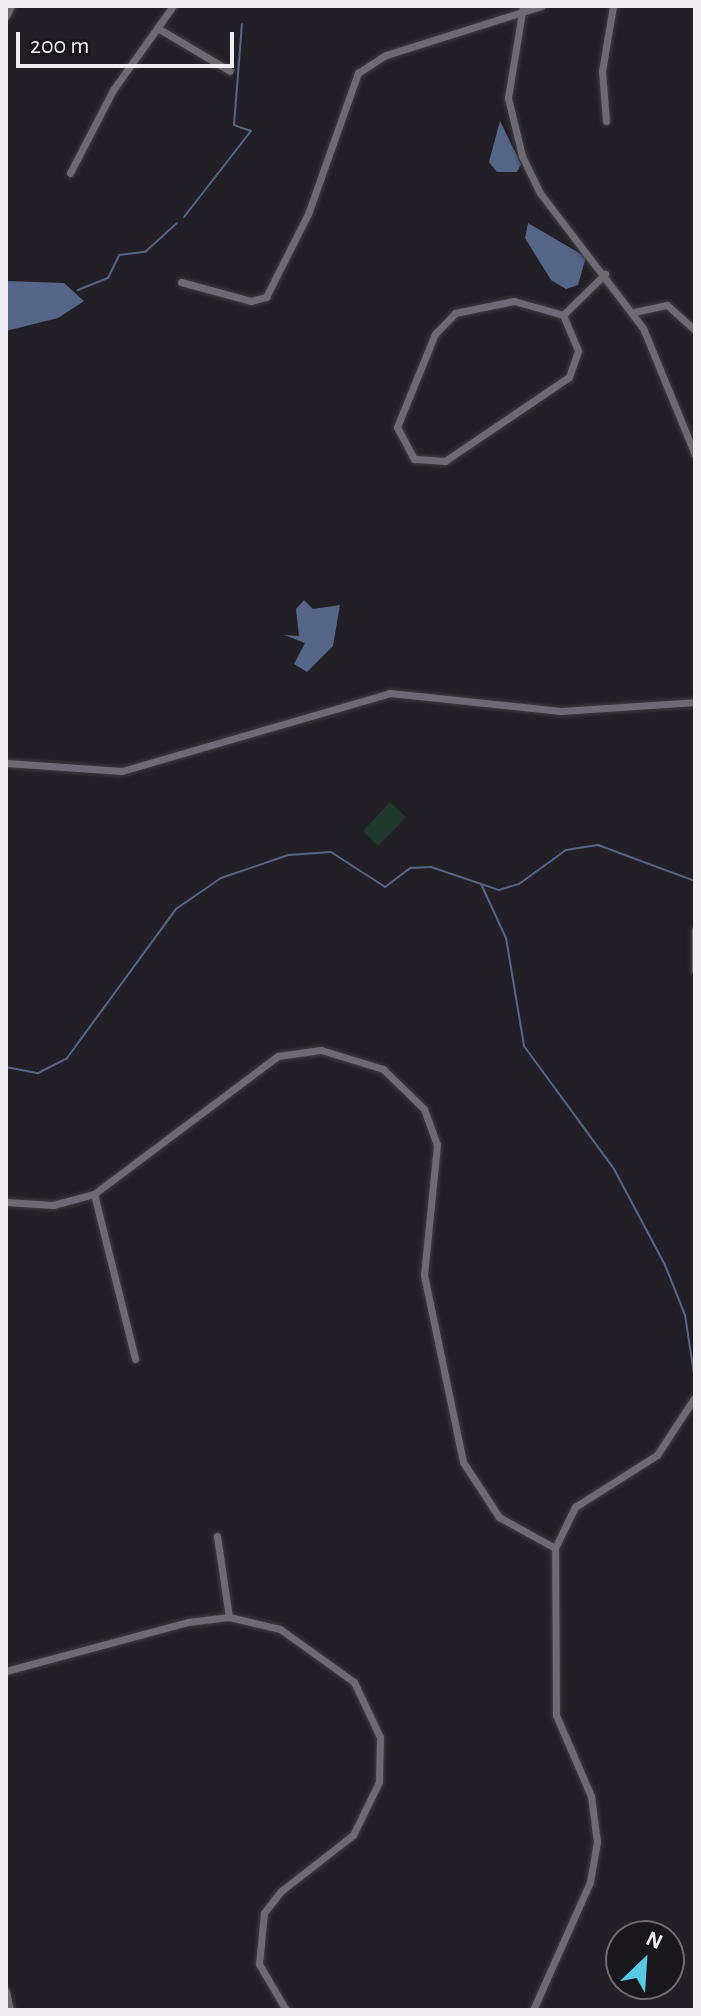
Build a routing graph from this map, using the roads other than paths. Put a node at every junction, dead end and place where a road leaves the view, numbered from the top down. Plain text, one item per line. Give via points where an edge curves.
1 (11, 6) edge
2 (173, 6) edge
3 (523, 6) edge
4 (541, 6) edge
5 (613, 6) edge
6 (521, 15) junction
7 (6, 16) edge
8 (161, 30) junction
9 (230, 71) dead end
10 (606, 121) dead end
11 (70, 173) dead end
12 (605, 274) junction
13 (181, 282) dead end
14 (634, 312) junction
15 (563, 315) junction
16 (695, 330) edge
17 (695, 455) edge
18 (695, 702) edge
19 (6, 763) edge
20 (695, 930) edge
21 (695, 970) edge
22 (94, 1194) junction
23 (6, 1202) edge
24 (135, 1359) dead end
25 (695, 1397) edge
26 (217, 1536) dead end
27 (555, 1548) junction
28 (229, 1617) junction
29 (6, 1671) edge
30 (6, 1991) edge
31 (10, 2010) edge
32 (286, 2010) edge
33 (533, 2010) edge

1 - 7 street
2 - 8 street
3 - 6 street
4 - 6 street
5 - 10 street via 602,71
6 - 12 street via 508,98 522,156 540,193
6 - 13 street via 386,55 358,73 308,214 266,297 251,301
8 - 9 street
8 - 11 street via 113,90
12 - 14 street
12 - 15 street
14 - 16 street via 667,305
14 - 17 street
15 - 15 street via 578,351 562,384 445,461 424,463 405,452 399,418 446,319 502,301
18 - 19 street via 561,711 390,693 122,771 71,774
20 - 21 street
22 - 23 street via 53,1205
22 - 24 street
22 - 27 street via 278,1056 335,1051 398,1079 424,1109 437,1145 424,1275 463,1462 499,1517
25 - 27 street via 657,1455 575,1507
26 - 28 street
27 - 33 street via 556,1715 591,1796 597,1842 590,1882
28 - 29 street
28 - 32 street via 280,1629 339,1668 366,1700 380,1737 379,1782 362,1823 281,1891 261,1922 259,1964
30 - 31 street

